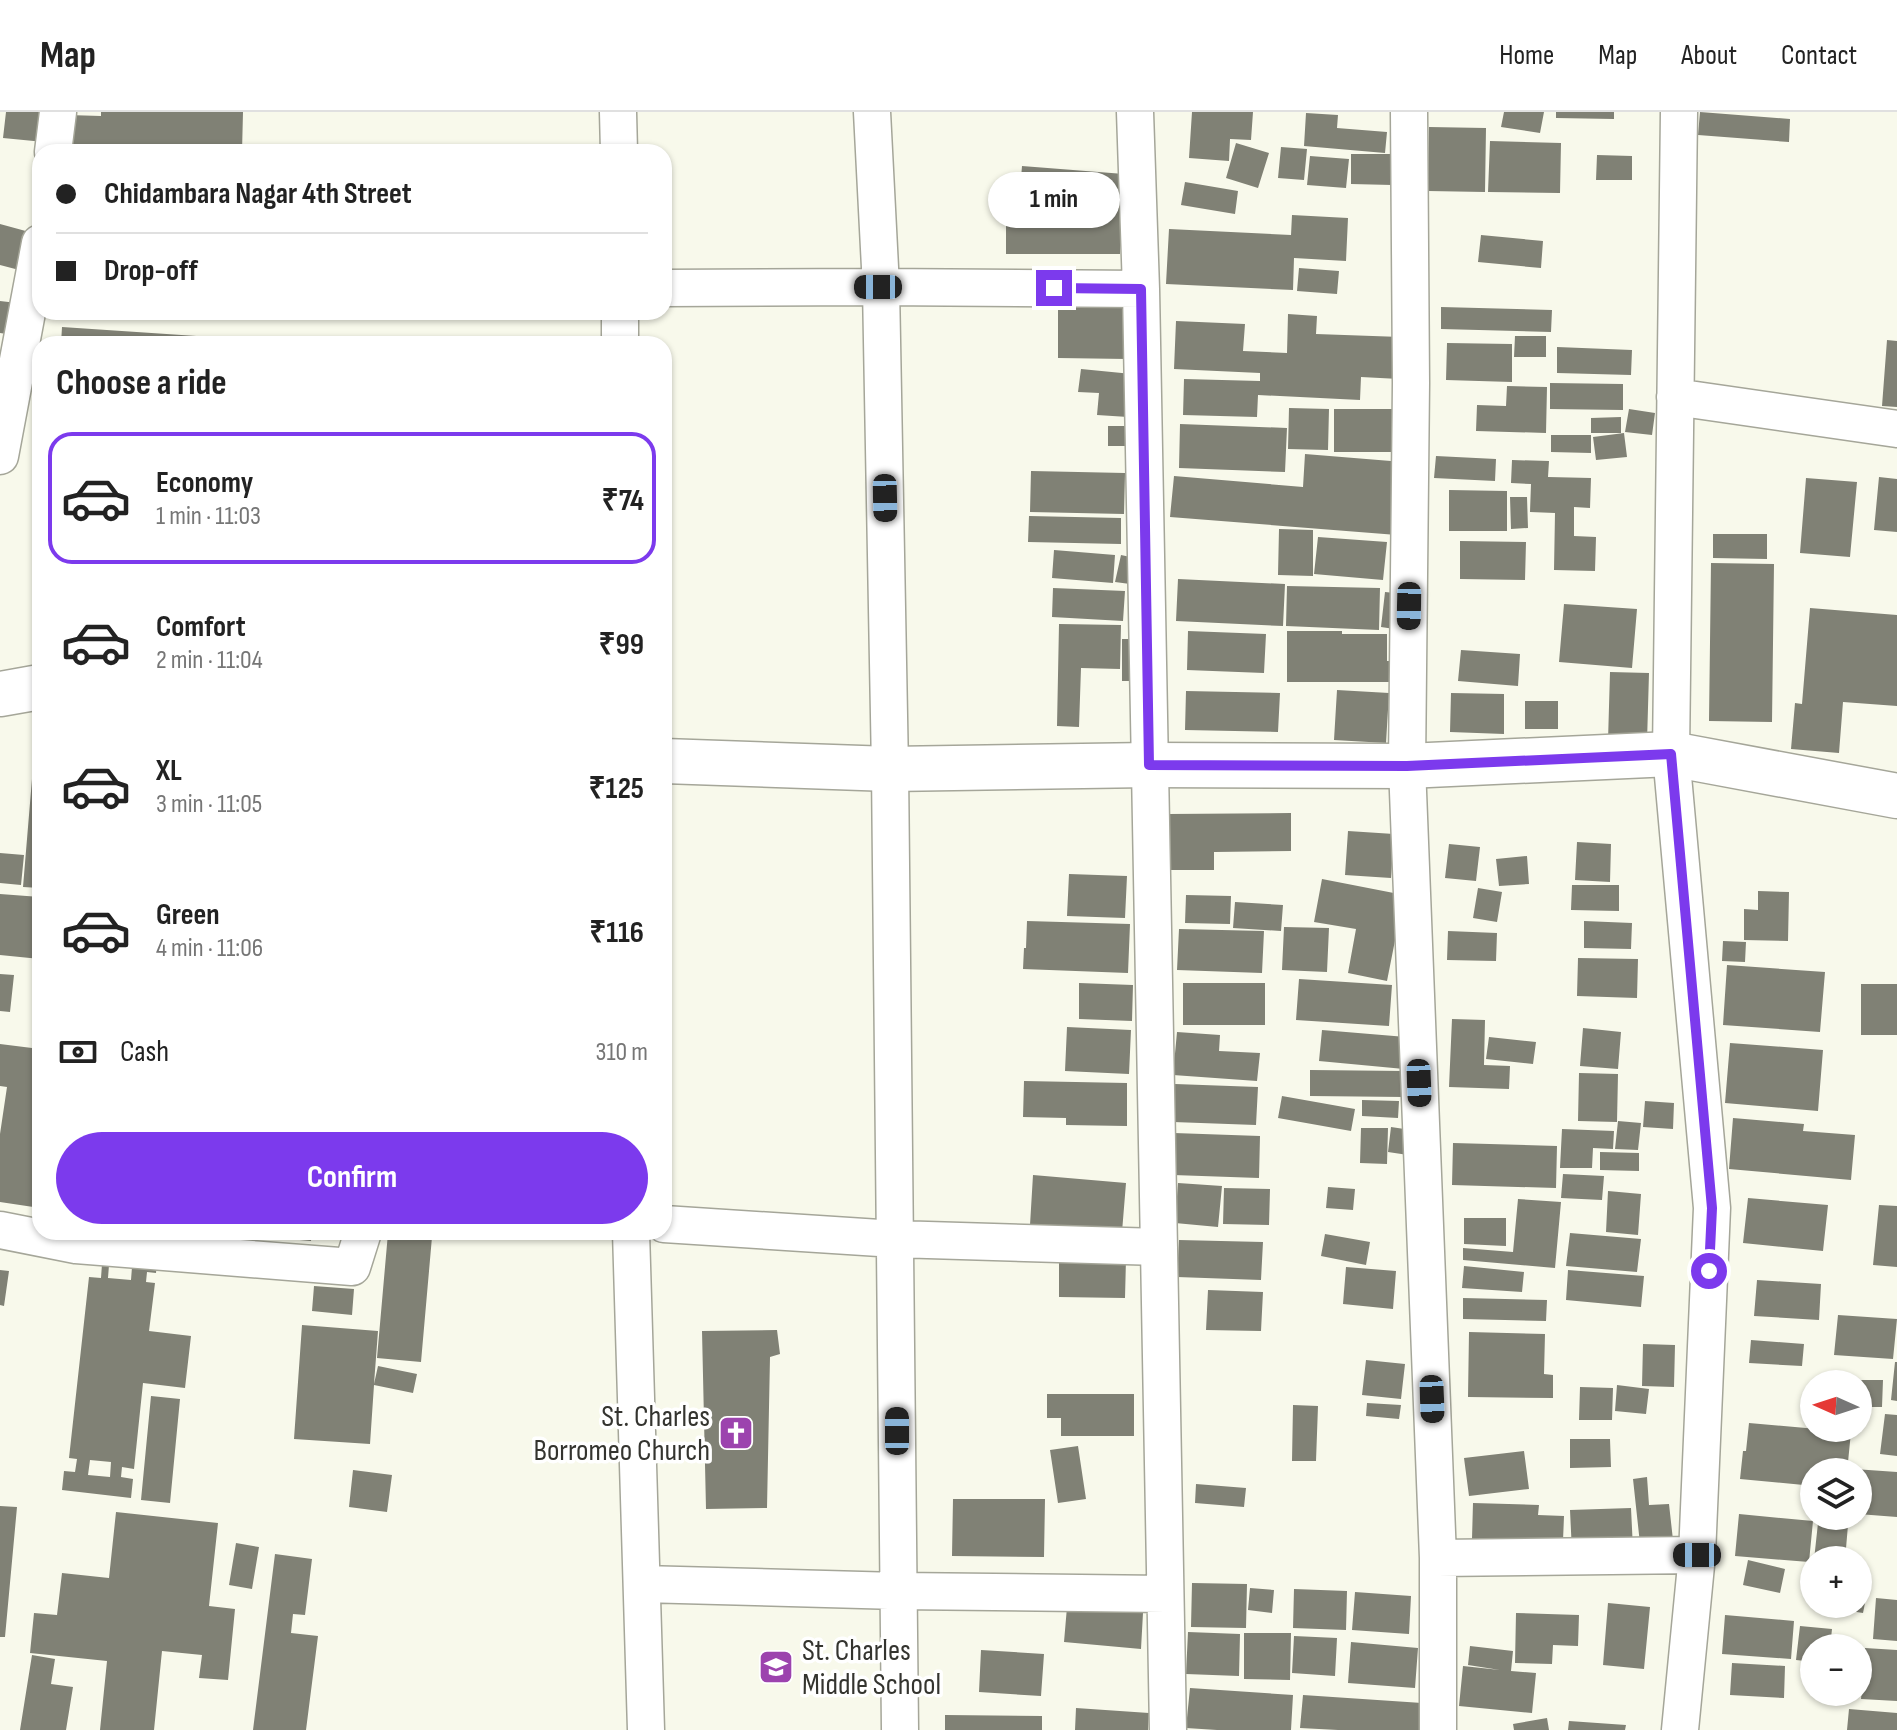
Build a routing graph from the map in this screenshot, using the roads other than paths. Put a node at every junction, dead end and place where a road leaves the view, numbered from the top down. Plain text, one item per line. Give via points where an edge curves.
1 (58, 112) edge
2 (618, 112) edge
3 (872, 112) edge
4 (1135, 112) edge
5 (1409, 112) edge
6 (1679, 112) edge
7 (54, 144) edge
8 (619, 144) edge
9 (32, 286) edge
10 (881, 287) junction
11 (672, 288) edge
12 (1141, 289) junction
13 (1675, 397) junction
14 (1897, 429) edge
15 (0, 456) edge
16 (32, 688) edge
17 (0, 694) edge
18 (1671, 754) junction
19 (672, 761) edge
20 (1149, 765) junction
21 (1407, 766) junction
22 (890, 769) junction
23 (1897, 796) edge
24 (672, 1225) edge
25 (0, 1230) edge
26 (32, 1236) edge
27 (895, 1239) junction
28 (51, 1240) edge
29 (360, 1240) edge
30 (631, 1240) edge
31 (1159, 1247) junction
32 (1697, 1555) junction
33 (1438, 1558) junction
34 (642, 1584) junction
35 (898, 1591) junction
36 (1165, 1594) junction
37 (646, 1730) edge
38 (900, 1730) edge
39 (1168, 1730) edge
40 (1438, 1730) edge
41 (1680, 1730) edge

1 - 7 street
2 - 8 street
3 - 10 street
4 - 12 street
5 - 21 street
6 - 13 street
9 - 15 street
10 - 11 street
10 - 12 street
10 - 22 street
12 - 20 street
13 - 14 street
13 - 18 street
16 - 17 street
18 - 21 street
18 - 23 street
18 - 32 street via 1712,1208
19 - 22 street
20 - 21 street
20 - 22 street
20 - 31 street
21 - 33 street
22 - 27 street
24 - 27 street
25 - 26 street
27 - 31 street
27 - 35 street
28 - 29 street via 352,1267
30 - 34 street
31 - 36 street
32 - 33 street
32 - 41 street
33 - 40 street
34 - 35 street
34 - 37 street
35 - 36 street
35 - 38 street
36 - 39 street

